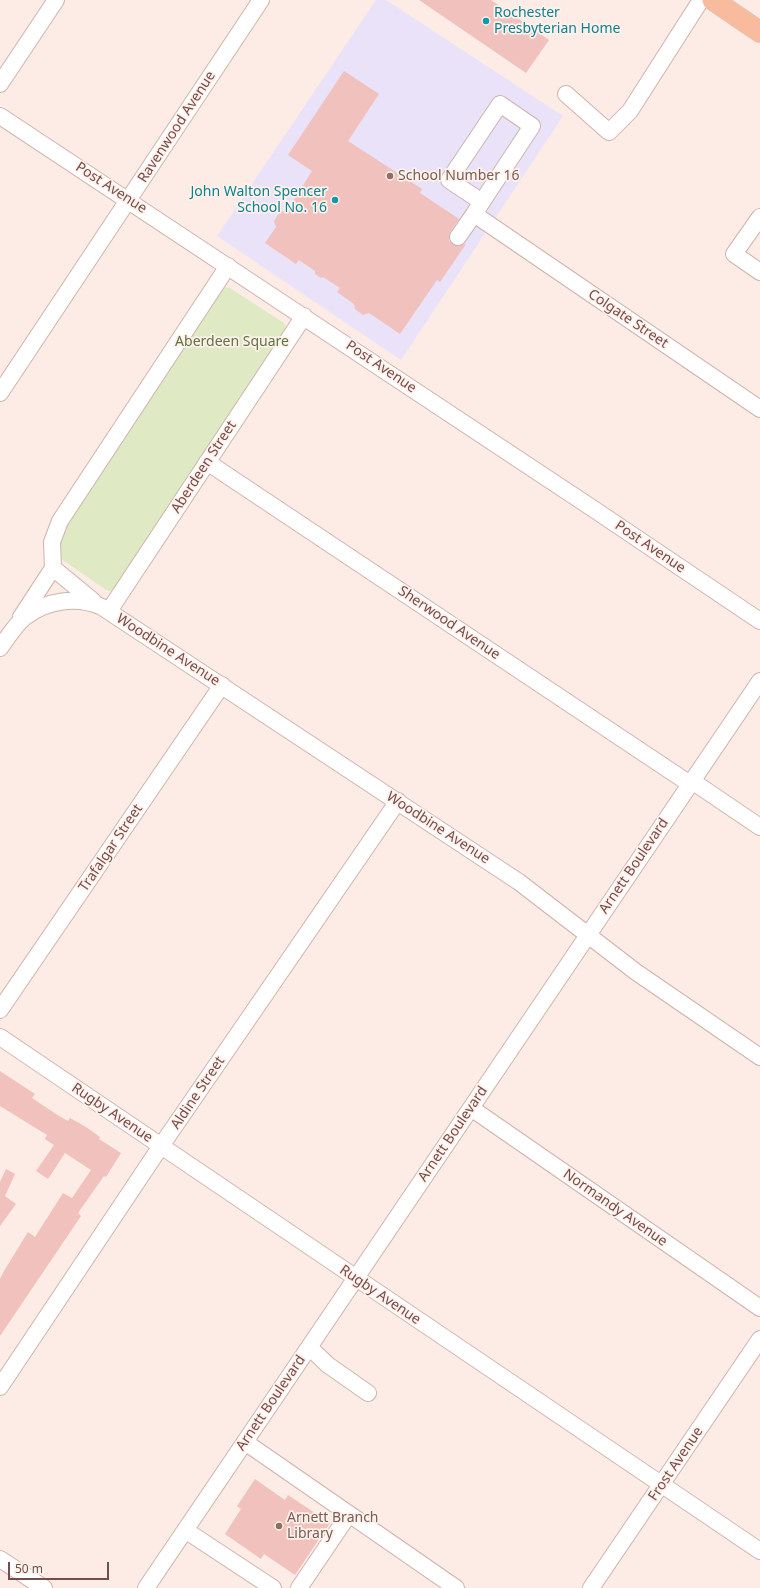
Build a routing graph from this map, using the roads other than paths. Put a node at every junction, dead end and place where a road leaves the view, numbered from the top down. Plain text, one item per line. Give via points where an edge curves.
1 (56, 0) edge
2 (261, 0) edge
3 (714, 1) edge
4 (760, 32) edge
5 (0, 84) edge
6 (566, 94) dead end
7 (0, 116) edge
8 (129, 200) junction
9 (478, 208) junction
10 (759, 220) edge
11 (458, 237) dead end
12 (228, 266) junction
13 (760, 272) edge
14 (304, 316) junction
15 (0, 393) edge
16 (760, 409) edge
17 (207, 462) junction
18 (53, 568) junction
19 (106, 609) junction
20 (760, 621) edge
21 (5, 636) edge
22 (760, 681) edge
23 (222, 685) junction
24 (691, 782) junction
25 (398, 801) junction
26 (760, 827) edge
27 (588, 934) junction
28 (0, 1010) edge
29 (0, 1037) edge
30 (760, 1057) edge
31 (471, 1108) junction
32 (161, 1146) junction
33 (355, 1278) junction
34 (760, 1308) edge
35 (760, 1339) edge
36 (309, 1347) junction
37 (0, 1387) edge
38 (368, 1393) dead end
39 (245, 1442) junction
40 (662, 1484) junction
41 (349, 1514) junction
42 (186, 1530) junction
43 (760, 1551) edge
44 (0, 1559) edge
45 (44, 1588) edge
46 (146, 1588) edge
47 (273, 1588) edge
48 (299, 1588) edge
49 (456, 1588) edge
50 (591, 1588) edge

1 - 5 street
2 - 8 street, Ravenwood Avenue
3 - 4 main road
3 - 6 street via 630,111 609,132
7 - 8 street, Post Avenue
8 - 12 street, Post Avenue
8 - 15 street, Ravenwood Avenue
9 - 9 street, Colgate Street via 532,126 500,104 449,180
9 - 11 street
9 - 16 street, Colgate Street via 496,230
10 - 13 street via 734,254
12 - 14 street, Post Avenue
12 - 18 street via 60,520 52,542
14 - 17 street, Aberdeen Street
14 - 20 street, Post Avenue
17 - 19 street, Aberdeen Street
17 - 24 street, Sherwood Avenue
18 - 19 street via 80,592
18 - 21 street
19 - 21 street via 80,601 56,603 33,612
19 - 23 street, Woodbine Avenue
22 - 24 street, Arnett Boulevard
23 - 25 street, Woodbine Avenue
23 - 28 street, Trafalgar Street
24 - 26 street, Sherwood Avenue
24 - 27 street, Arnett Boulevard
25 - 27 street, Woodbine Avenue via 520,882
25 - 32 street, Aldine Street
27 - 30 street, Woodbine Avenue via 636,972
27 - 31 street, Arnett Boulevard
29 - 32 street, Rugby Avenue
31 - 33 street, Arnett Boulevard
31 - 34 street, Normandy Avenue
32 - 33 street, Rugby Avenue
32 - 37 street, Aldine Street
33 - 36 street, Arnett Boulevard
33 - 40 street, Rugby Avenue
35 - 40 street, Frost Avenue
36 - 38 street via 328,1365
36 - 39 street, Arnett Boulevard
39 - 41 street
39 - 42 street, Arnett Boulevard
40 - 43 street, Rugby Avenue
40 - 50 street, Frost Avenue
41 - 48 street
41 - 49 street
42 - 46 street, Arnett Boulevard
42 - 47 street
44 - 45 street

